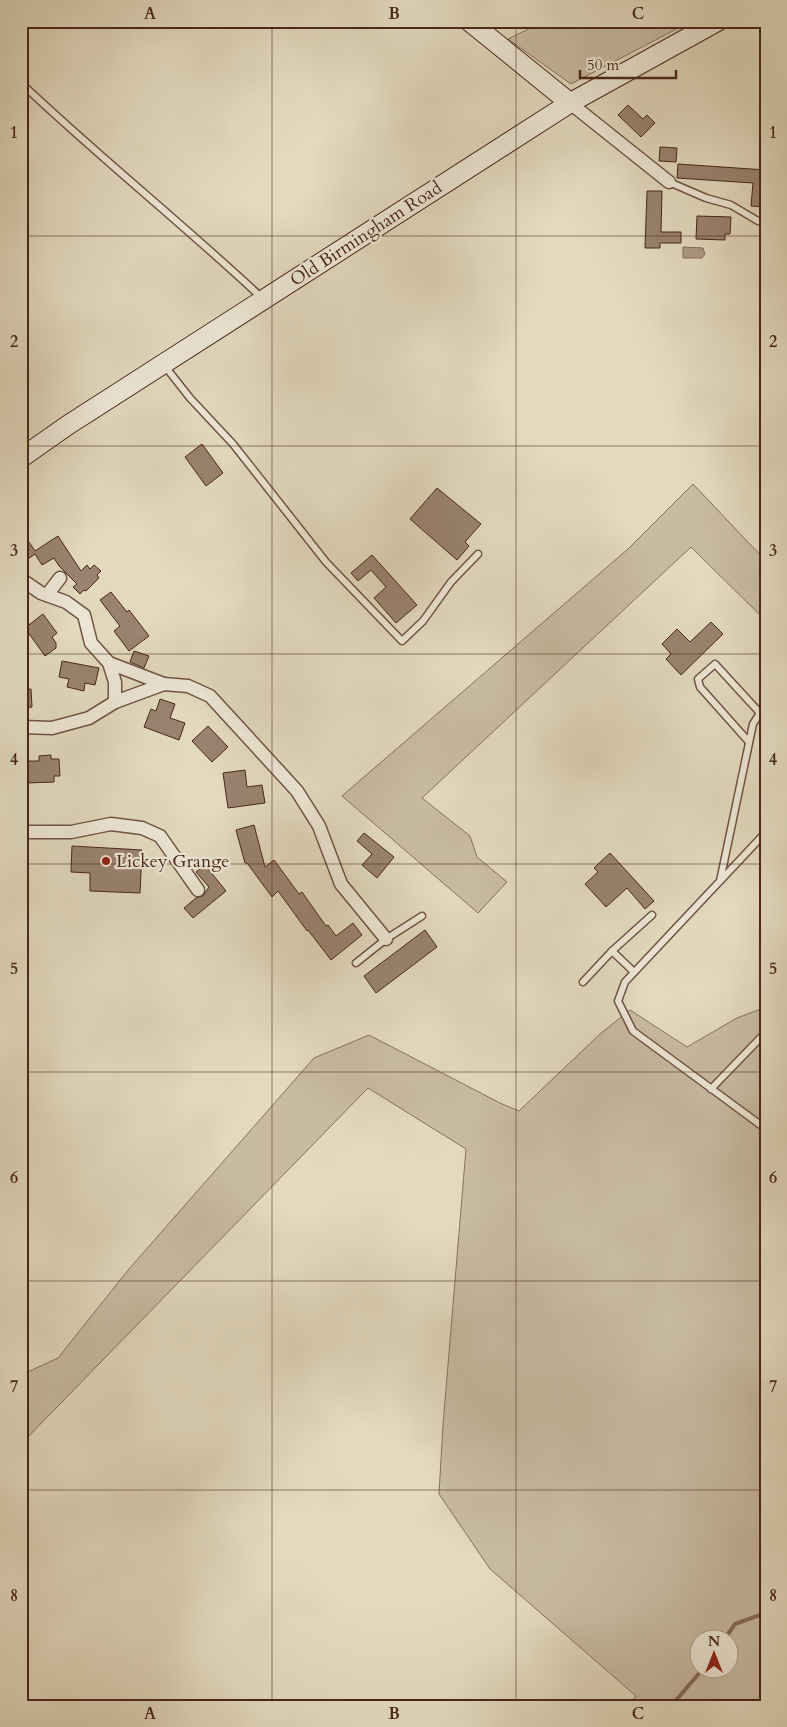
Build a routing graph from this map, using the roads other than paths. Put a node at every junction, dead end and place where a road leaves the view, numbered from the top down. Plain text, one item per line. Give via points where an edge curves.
1 (469, 21) edge
2 (718, 21) edge
3 (21, 83) edge
4 (570, 103) junction
5 (669, 182) joint
6 (758, 221) dead end
7 (264, 300) junction
8 (163, 364) junction
9 (21, 458) edge
10 (478, 554) dead end
11 (60, 578) dead end
12 (25, 582) dead end
13 (47, 595) junction
14 (109, 663) junction
15 (164, 684) junction
16 (115, 702) junction
17 (21, 727) edge
18 (749, 742) junction
19 (21, 832) edge
20 (766, 832) edge
21 (720, 881) junction
22 (198, 890) dead end
23 (652, 915) dead end
24 (422, 916) dead end
25 (386, 939) junction
26 (612, 951) junction
27 (356, 963) dead end
28 (634, 972) junction
29 (582, 982) dead end
30 (766, 1032) edge
31 (711, 1089) junction
32 (766, 1129) edge

1 - 4 main road
2 - 4 main road, Old Birmingham Road
3 - 7 lane
4 - 5 street
4 - 7 main road, Old Birmingham Road
5 - 6 lane via 731,205
7 - 8 main road, Old Birmingham Road
8 - 9 main road, Old Birmingham Road
8 - 10 lane via 233,444 326,562 402,641 423,621 451,582
11 - 13 street
12 - 13 street
13 - 14 street via 66,602 84,615 91,643
14 - 15 street
14 - 16 street via 115,682
15 - 16 street
15 - 25 street via 188,686 210,696 297,791 319,826 341,884
16 - 17 street via 89,718 52,728
18 - 18 lane via 753,724 760,713 715,664 698,679 700,687
18 - 21 lane
19 - 22 street via 71,832 111,824 142,828 160,836
20 - 21 lane
21 - 28 lane
23 - 26 lane
24 - 25 lane
25 - 27 lane
26 - 28 lane
26 - 29 lane
28 - 31 lane via 625,982 618,1001 632,1031
30 - 31 lane
31 - 32 lane

